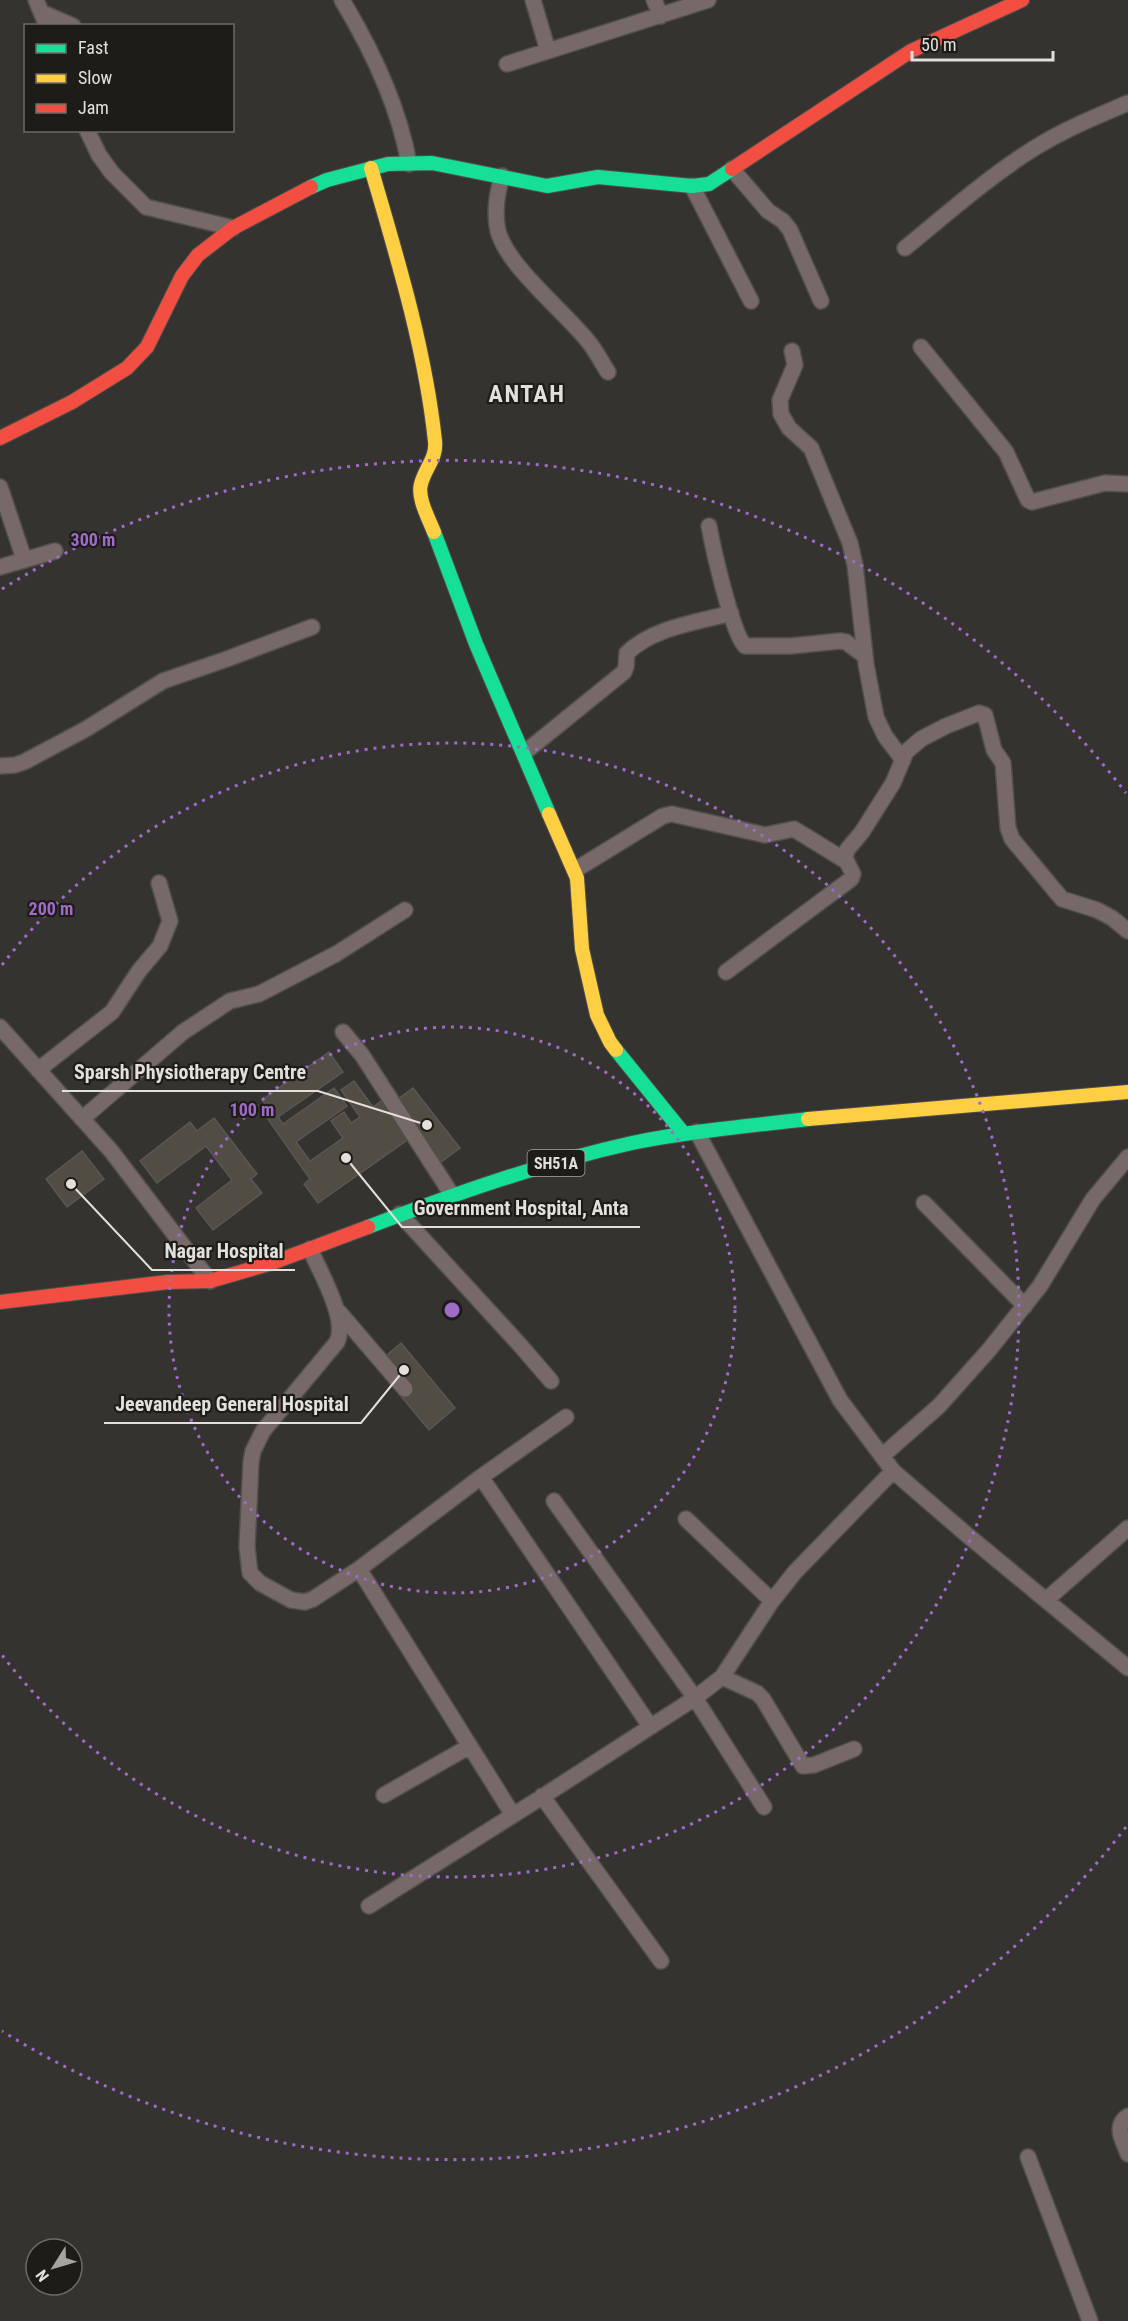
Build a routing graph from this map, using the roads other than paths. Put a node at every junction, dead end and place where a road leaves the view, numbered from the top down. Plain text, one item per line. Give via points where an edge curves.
1 (342, 0) edge
2 (533, 0) edge
3 (654, 0) edge
4 (708, 0) edge
5 (1022, 0) edge
6 (41, 12) edge
7 (661, 16) junction
8 (68, 24) edge
9 (548, 51) junction
10 (507, 64) dead end
11 (1128, 103) edge
12 (88, 132) edge
13 (409, 164) junction
14 (371, 168) junction
15 (732, 170) junction
16 (502, 176) junction
17 (692, 186) junction
18 (233, 228) junction
19 (905, 248) dead end
20 (751, 301) dead end
21 (821, 301) dead end
22 (921, 347) dead end
23 (792, 351) dead end
24 (608, 372) dead end
25 (0, 438) edge
26 (1128, 484) edge
27 (0, 487) edge
28 (710, 526) dead end
29 (55, 551) dead end
30 (24, 559) junction
31 (0, 567) edge
32 (731, 613) junction
33 (312, 627) dead end
34 (865, 656) junction
35 (524, 753) junction
36 (903, 760) junction
37 (0, 766) edge
38 (846, 861) junction
39 (575, 870) junction
40 (159, 883) dead end
41 (405, 909) dead end
42 (1128, 931) edge
43 (726, 972) dead end
44 (0, 1028) edge
45 (344, 1032) dead end
46 (38, 1070) junction
47 (1127, 1092) edge
48 (1128, 1111) edge
49 (82, 1119) junction
50 (691, 1133) junction
51 (1128, 1157) edge
52 (452, 1195) junction
53 (924, 1203) dead end
54 (400, 1214) junction
55 (310, 1249) junction
56 (210, 1281) junction
57 (0, 1302) edge
58 (1025, 1306) junction
59 (337, 1309) junction
60 (551, 1381) dead end
61 (405, 1389) dead end
62 (566, 1417) dead end
63 (882, 1456) junction
64 (893, 1471) junction
65 (481, 1478) junction
66 (554, 1501) dead end
67 (686, 1519) dead end
68 (1128, 1528) edge
69 (359, 1569) junction
70 (1046, 1600) junction
71 (772, 1601) junction
72 (1128, 1668) edge
73 (722, 1677) junction
74 (695, 1698) junction
75 (650, 1726) junction
76 (470, 1746) junction
77 (854, 1749) dead end
78 (384, 1796) dead end
79 (542, 1796) junction
80 (764, 1807) dead end
81 (513, 1815) junction
82 (369, 1906) dead end
83 (661, 1961) dead end
84 (1128, 2116) edge
85 (1128, 2154) edge
86 (1028, 2157) dead end
87 (1090, 2321) edge

1 - 13 street via 390,95 404,134
2 - 9 street
3 - 7 street
4 - 7 street
5 - 15 street via 911,51
6 - 8 street
7 - 9 street
9 - 10 street
11 - 19 street via 1072,127 997,173
12 - 18 street via 112,173 146,207
13 - 14 street
13 - 16 street via 443,164
14 - 18 street via 327,180
14 - 35 street via 401,270 436,444 420,485 422,499 476,644
15 - 17 street via 708,184
15 - 21 street via 790,230
16 - 17 street via 547,186 598,177
16 - 24 street via 497,219 505,248 590,344
17 - 20 street
18 - 25 street via 190,264 151,340 128,368
22 - 26 street via 1006,452 1030,502 1106,483
23 - 34 street via 795,365 780,400 781,414 789,428 811,448 850,543
27 - 30 street
28 - 32 street
29 - 30 street
30 - 31 street
32 - 34 street via 741,642 748,647 840,641
32 - 35 street via 659,632 636,646 627,653 624,672
33 - 37 street via 163,681 32,758
34 - 36 street via 879,724
35 - 39 street
36 - 38 street via 895,780 847,850
36 - 42 street via 921,739 945,726 984,714 994,750 1003,763 1012,838 1062,899 1097,910
38 - 39 street via 794,828 765,835 672,814
38 - 43 street via 854,874 851,879
39 - 50 street via 582,949 597,1015 610,1042
40 - 46 street via 170,923 160,946 112,1012
41 - 49 street via 336,954 259,994 230,1001 183,1032
44 - 46 street
45 - 52 street
46 - 49 street
47 - 48 street
47 - 50 street, SH51A via 855,1114
49 - 56 street via 126,1169
50 - 52 street, SH51A via 586,1154
50 - 63 street via 840,1400
51 - 58 street via 1084,1212
52 - 54 street, SH51A
53 - 58 street
54 - 55 street, SH51A
54 - 60 street
55 - 56 street, SH51A
55 - 59 street
56 - 57 street, SH51A via 168,1282
58 - 63 street via 966,1378
59 - 61 street
59 - 69 street via 341,1329 337,1342 263,1431 251,1456 247,1547 253,1578 300,1603 313,1599
62 - 65 street
63 - 64 street
64 - 70 street
64 - 71 street via 817,1548
65 - 69 street
65 - 75 street
66 - 74 street
67 - 71 street
68 - 70 street
69 - 76 street
70 - 72 street
71 - 73 street
73 - 74 street
73 - 77 street via 761,1696 803,1766
74 - 75 street
74 - 80 street
75 - 79 street
76 - 78 street
76 - 81 street
79 - 81 street
79 - 83 street
81 - 82 street
84 - 85 street via 1119,2130
86 - 87 street

